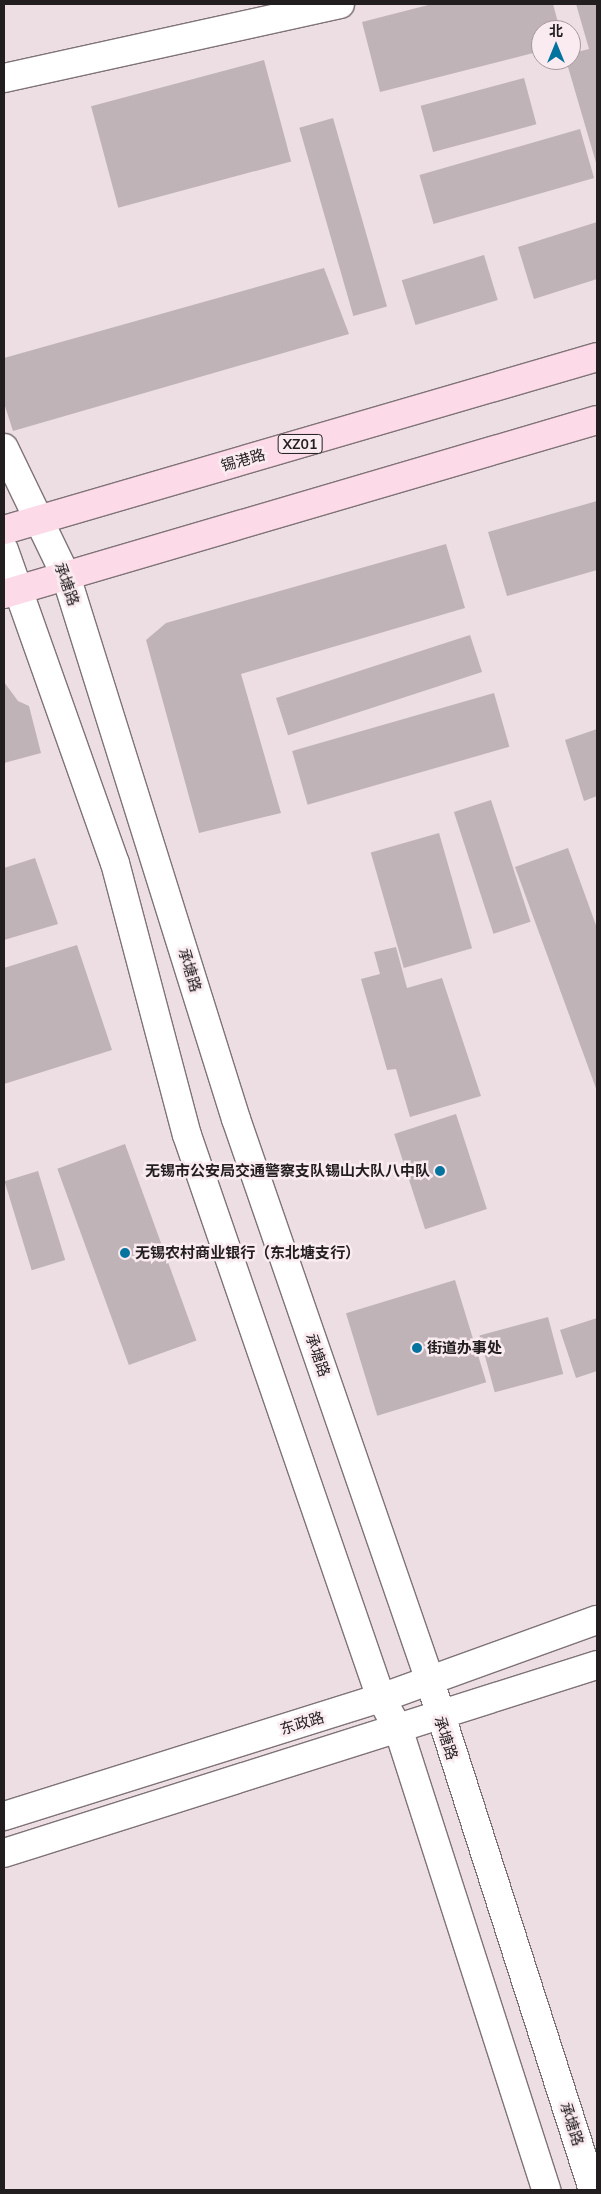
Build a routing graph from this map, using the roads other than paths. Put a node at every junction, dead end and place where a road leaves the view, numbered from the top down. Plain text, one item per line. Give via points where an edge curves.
1 (340, 4) edge
2 (4, 78) edge
3 (597, 357) edge
4 (597, 420) edge
5 (4, 448) edge
6 (40, 520) junction
7 (4, 530) edge
8 (4, 550) edge
9 (66, 576) junction
10 (11, 591) edge
11 (597, 1620) edge
12 (597, 1665) edge
13 (430, 1678) junction
14 (381, 1698) junction
15 (439, 1717) junction
16 (399, 1731) junction
17 (4, 1816) edge
18 (4, 1853) edge
19 (546, 2190) edge
20 (594, 2190) edge

1 - 2 street
3 - 6 main road, 锡港路 / XZ01
4 - 9 main road
5 - 6 street, 承塘路
6 - 7 main road, 锡港路 / XZ01
6 - 9 street, 承塘路
8 - 10 street
9 - 10 main road
9 - 13 street, 承塘路 via 236,1119
10 - 14 street via 114,863 187,1135
11 - 13 street, 东政路
12 - 15 street
13 - 14 street, 东政路
13 - 15 street, 承塘路
14 - 16 street
14 - 17 street, 东政路
15 - 16 street
15 - 20 street, 承塘路
16 - 18 street
16 - 19 street

